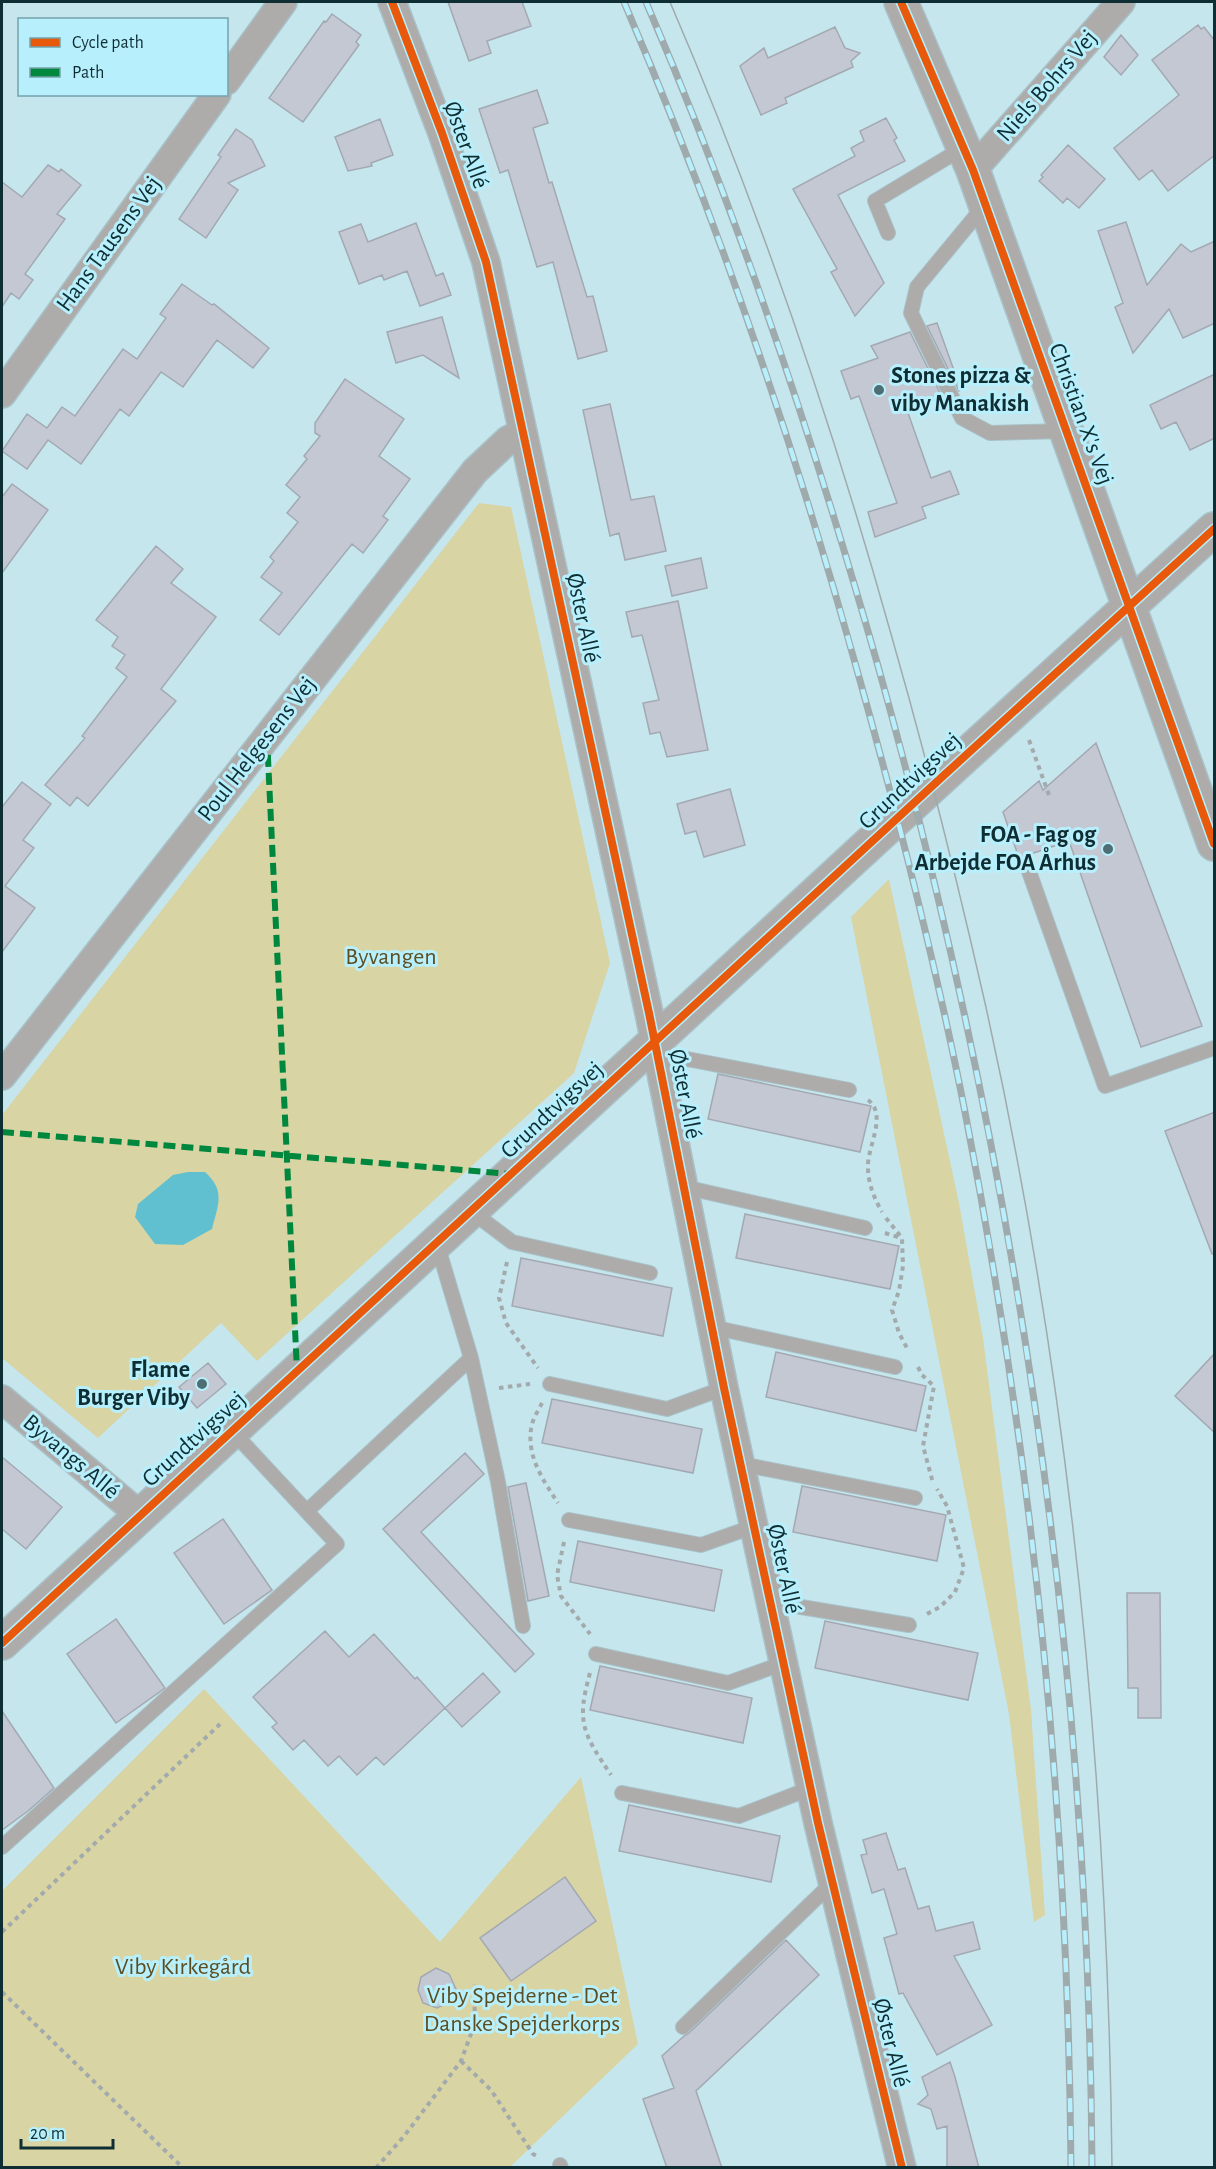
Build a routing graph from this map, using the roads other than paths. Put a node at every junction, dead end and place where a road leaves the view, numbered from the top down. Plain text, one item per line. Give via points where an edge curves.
1 (283, 2) edge
2 (392, 2) edge
3 (901, 2) edge
4 (1121, 2) edge
5 (228, 78) edge
6 (215, 96) edge
7 (968, 159) junction
8 (986, 204) junction
9 (888, 232) dead end
10 (2, 394) edge
11 (1067, 431) junction
12 (523, 432) junction
13 (1215, 529) edge
14 (1129, 607) junction
15 (1215, 844) edge
16 (1026, 863) dead end
17 (1215, 1048) edge
18 (657, 1054) junction
19 (2, 1076) edge
20 (849, 1090) dead end
21 (684, 1187) junction
22 (471, 1211) junction
23 (865, 1228) dead end
24 (437, 1242) junction
25 (650, 1273) dead end
26 (712, 1327) junction
27 (471, 1358) junction
28 (896, 1367) dead end
29 (550, 1384) road end
30 (724, 1388) junction
31 (2, 1399) edge
32 (232, 1431) junction
33 (741, 1464) junction
34 (915, 1498) dead end
35 (307, 1511) junction
36 (140, 1515) junction
37 (569, 1520) dead end
38 (755, 1526) junction
39 (771, 1602) junction
40 (909, 1625) dead end
41 (523, 1626) dead end
42 (2, 1643) edge
43 (596, 1654) dead end
44 (784, 1663) junction
45 (811, 1788) junction
46 (622, 1793) dead end
47 (2, 1846) edge
48 (832, 1883) junction
49 (683, 2027) dead end
50 (902, 2168) edge

1 - 5 street
2 - 12 street, Øster Allé via 486,262
3 - 7 street, Christian X's Vej
4 - 7 street, Niels Bohrs Vej
6 - 10 street, Hans Tausens Vej
7 - 8 street, Christian X's Vej
7 - 9 lane via 875,201
8 - 11 street, Christian X's Vej
8 - 11 lane via 917,287 911,313 962,418 990,433
11 - 14 street, Christian X's Vej
12 - 18 street, Øster Allé
12 - 19 street, Poul Helgesens Vej via 508,440 475,471
13 - 14 street, Grundtvigsvej
14 - 15 street, Christian X's Vej
14 - 18 street, Grundtvigsvej via 1017,708
16 - 17 lane via 1105,1086
18 - 20 lane
18 - 21 street, Øster Allé
18 - 22 street, Grundtvigsvej
21 - 23 lane
21 - 26 street, Øster Allé
22 - 24 street, Grundtvigsvej
22 - 25 lane via 512,1242
24 - 27 lane
24 - 32 street, Grundtvigsvej
26 - 28 lane
26 - 30 street, Øster Allé
27 - 35 lane
27 - 41 lane
29 - 30 lane via 667,1410
30 - 33 street, Øster Allé
31 - 36 street, Byvangs Allé
32 - 35 lane
32 - 36 street, Grundtvigsvej
33 - 34 lane
33 - 38 street, Øster Allé
35 - 47 lane via 337,1544
36 - 42 street, Grundtvigsvej
37 - 38 lane via 701,1545
38 - 39 street, Øster Allé
39 - 40 lane
39 - 44 street, Øster Allé
43 - 44 lane via 728,1683
44 - 45 street, Øster Allé
45 - 46 lane via 739,1816
45 - 48 street, Øster Allé
48 - 49 lane
48 - 50 street, Øster Allé

